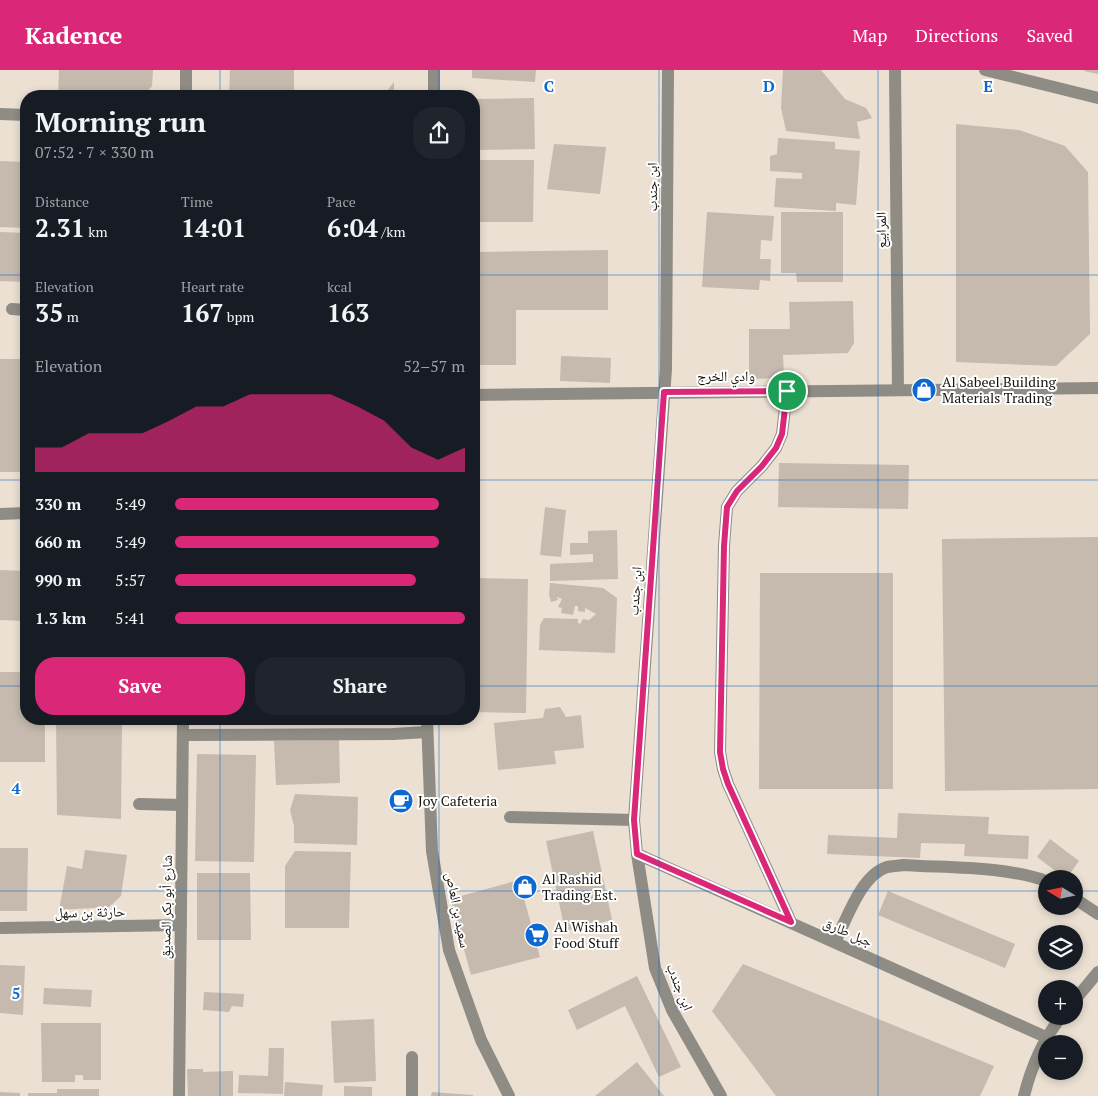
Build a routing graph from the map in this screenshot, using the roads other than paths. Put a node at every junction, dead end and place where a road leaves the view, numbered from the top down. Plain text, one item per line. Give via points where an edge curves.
1 (186, 70) edge
2 (434, 70) edge
3 (668, 70) edge
4 (895, 70) edge
5 (985, 70) edge
6 (186, 90) edge
7 (434, 90) edge
8 (1098, 98) edge
9 (0, 114) edge
10 (20, 115) edge
11 (12, 309) dead end
12 (20, 310) edge
13 (1098, 388) edge
14 (898, 390) junction
15 (787, 391) junction
16 (664, 392) junction
17 (480, 395) edge
18 (20, 513) edge
19 (0, 514) edge
20 (183, 725) edge
21 (427, 725) edge
22 (183, 735) junction
23 (139, 804) dead end
24 (182, 805) junction
25 (510, 817) dead end
26 (634, 820) junction
27 (637, 854) junction
28 (1038, 879) edge
29 (1083, 904) edge
30 (1098, 914) edge
31 (791, 922) junction
32 (181, 925) junction
33 (0, 928) edge
34 (836, 942) junction
35 (1098, 972) edge
36 (1083, 990) edge
37 (1041, 1035) edge
38 (1038, 1056) edge
39 (412, 1058) dead end
40 (179, 1096) edge
41 (412, 1096) edge
42 (509, 1096) edge
43 (722, 1096) edge
44 (1024, 1096) edge

1 - 6 street
2 - 7 street
3 - 16 street, ابن جندب
4 - 14 street, المرابيع
5 - 8 street
9 - 10 street
11 - 12 street
13 - 14 street, وادي الخرج
14 - 15 street, وادي الخرج
15 - 16 street, وادي الخرج
15 - 31 street via 782,434 776,448 737,491 727,507 720,752 728,784
16 - 17 street, وادي الخرج
16 - 26 street, ابن جندب
18 - 19 street
20 - 22 street, شارع أبو بكر الصديق
21 - 22 street via 394,734
21 - 42 street, سعيد بن العاص via 432,851 449,950 481,1040
22 - 24 street, شارع أبو بكر الصديق
23 - 24 street
24 - 32 street, شارع أبو بكر الصديق
25 - 26 street
26 - 27 street, ابن جندب
27 - 31 street, جبل طارق
27 - 43 street, ابن جندب via 656,968 672,1010
28 - 34 street via 1006,872 903,865 886,868 862,888
29 - 30 street
31 - 34 street, جبل طارق
32 - 33 street, حارثة بن سهل
32 - 40 street, شارع أبو بكر الصديق
34 - 37 street, جبل طارق
35 - 36 street
38 - 44 street
39 - 41 street

